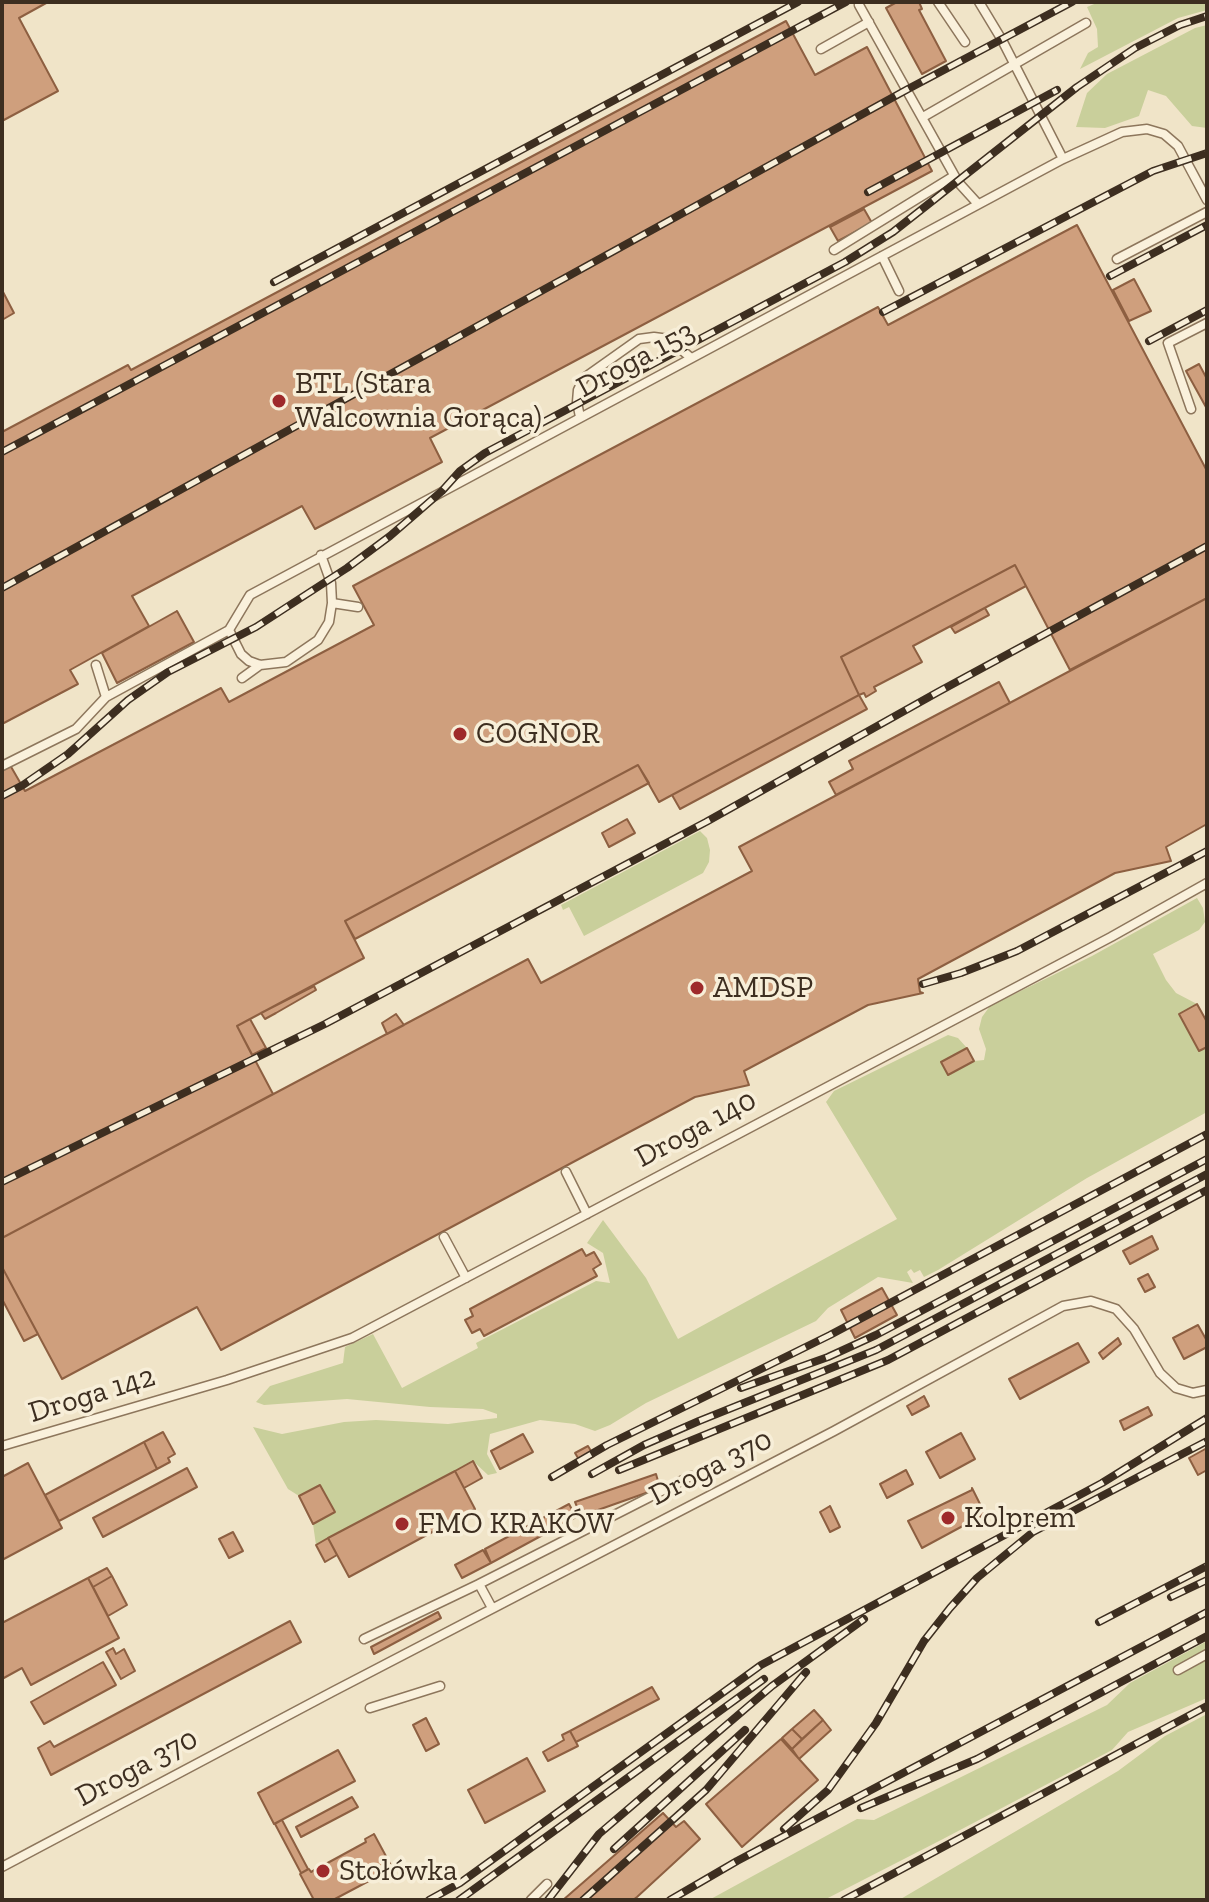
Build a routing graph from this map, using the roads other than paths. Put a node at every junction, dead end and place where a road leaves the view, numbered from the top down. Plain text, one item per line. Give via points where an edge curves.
1 (938, 2) edge
2 (979, 2) edge
3 (860, 3) edge
4 (869, 22) junction
5 (1086, 23) dead end
6 (965, 42) dead end
7 (821, 49) dead end
8 (1014, 65) junction
9 (923, 117) junction
10 (1063, 159) junction
11 (954, 176) junction
12 (1207, 200) edge
13 (978, 204) junction
14 (1207, 212) edge
15 (834, 250) dead end
16 (882, 256) junction
17 (1117, 259) dead end
18 (899, 291) dead end
19 (1207, 323) edge
20 (691, 358) junction
21 (1191, 409) dead end
22 (580, 417) junction
23 (321, 555) junction
24 (332, 603) junction
25 (358, 607) dead end
26 (229, 630) junction
27 (96, 665) dead end
28 (260, 665) junction
29 (242, 678) dead end
30 (106, 697) junction
31 (2, 766) edge
32 (1207, 883) edge
33 (566, 1172) dead end
34 (587, 1214) junction
35 (444, 1237) dead end
36 (466, 1278) junction
37 (195, 1389) joint
38 (1207, 1390) edge
39 (2, 1446) edge
40 (691, 1476) dead end
41 (479, 1584) junction
42 (492, 1608) junction
43 (364, 1639) dead end
44 (1207, 1654) edge
45 (1178, 1670) dead end
46 (440, 1686) dead end
47 (370, 1708) dead end
48 (2, 1867) edge
49 (547, 1884) dead end
50 (531, 1900) edge

1 - 6 lane
2 - 8 lane
3 - 4 lane
4 - 7 lane
4 - 9 lane
5 - 8 lane
8 - 9 lane
8 - 10 lane
9 - 11 lane
10 - 12 lane via 1122,132 1147,129 1178,146
10 - 13 lane, Droga 153
11 - 13 lane
11 - 15 lane
13 - 16 lane, Droga 153
14 - 17 lane
16 - 18 lane
16 - 20 lane, Droga 153
19 - 21 lane via 1168,343
20 - 22 lane, Droga 153
20 - 22 lane via 669,339 639,339 584,378 578,390
22 - 23 lane, Droga 153
23 - 24 lane
23 - 26 lane, Droga 153 via 250,595
24 - 25 lane
24 - 28 lane via 318,640 286,662
26 - 28 lane via 241,654
26 - 30 lane
27 - 30 lane
28 - 29 lane
30 - 31 lane via 76,729
32 - 34 lane, Droga 140
33 - 34 lane
34 - 36 lane, Droga 140
35 - 36 lane
36 - 37 lane, Droga 140 via 352,1338
37 - 39 lane, Droga 142
38 - 42 lane, Droga 370 via 1176,1388 1116,1309 1091,1301 1063,1306
40 - 41 lane
41 - 42 lane
41 - 43 lane
42 - 48 lane, Droga 370
44 - 45 lane
46 - 47 lane
49 - 50 lane

